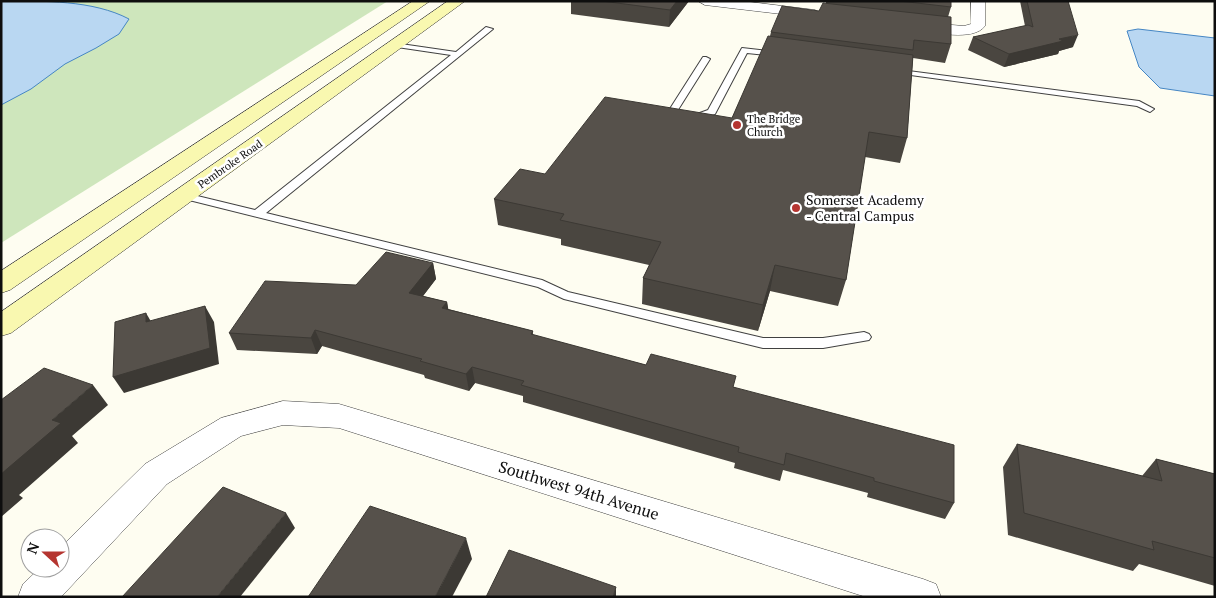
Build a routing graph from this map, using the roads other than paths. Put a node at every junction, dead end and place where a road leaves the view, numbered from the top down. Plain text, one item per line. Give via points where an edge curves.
1 (423, 1) edge
2 (458, 1) edge
3 (705, 1) edge
4 (978, 1) edge
5 (796, 6) edge
6 (832, 16) edge
7 (898, 24) edge
8 (489, 29) dead end
9 (366, 40) junction
10 (397, 45) junction
11 (457, 54) junction
12 (783, 55) edge
13 (706, 59) dead end
14 (888, 69) edge
15 (1150, 109) dead end
16 (185, 196) junction
17 (257, 214) junction
18 (1, 284) edge
19 (1, 326) edge
20 (864, 337) dead end
21 (36, 597) edge
22 (923, 597) edge

1 - 9 main road, Pembroke Road
2 - 10 main road, Pembroke Road
3 - 5 street
4 - 7 street via 978,26 965,31
5 - 6 street
8 - 11 lane
9 - 10 main road
9 - 18 main road, Pembroke Road
10 - 11 lane
10 - 16 main road, Pembroke Road
11 - 17 lane
12 - 13 lane via 745,50 712,112 703,117 670,115
14 - 15 lane via 1131,103
16 - 17 lane
16 - 19 main road, Pembroke Road
17 - 20 lane via 542,284 564,295 763,343 823,343
21 - 22 street, Southwest 94th Avenue via 156,474 232,426 283,413 339,416

